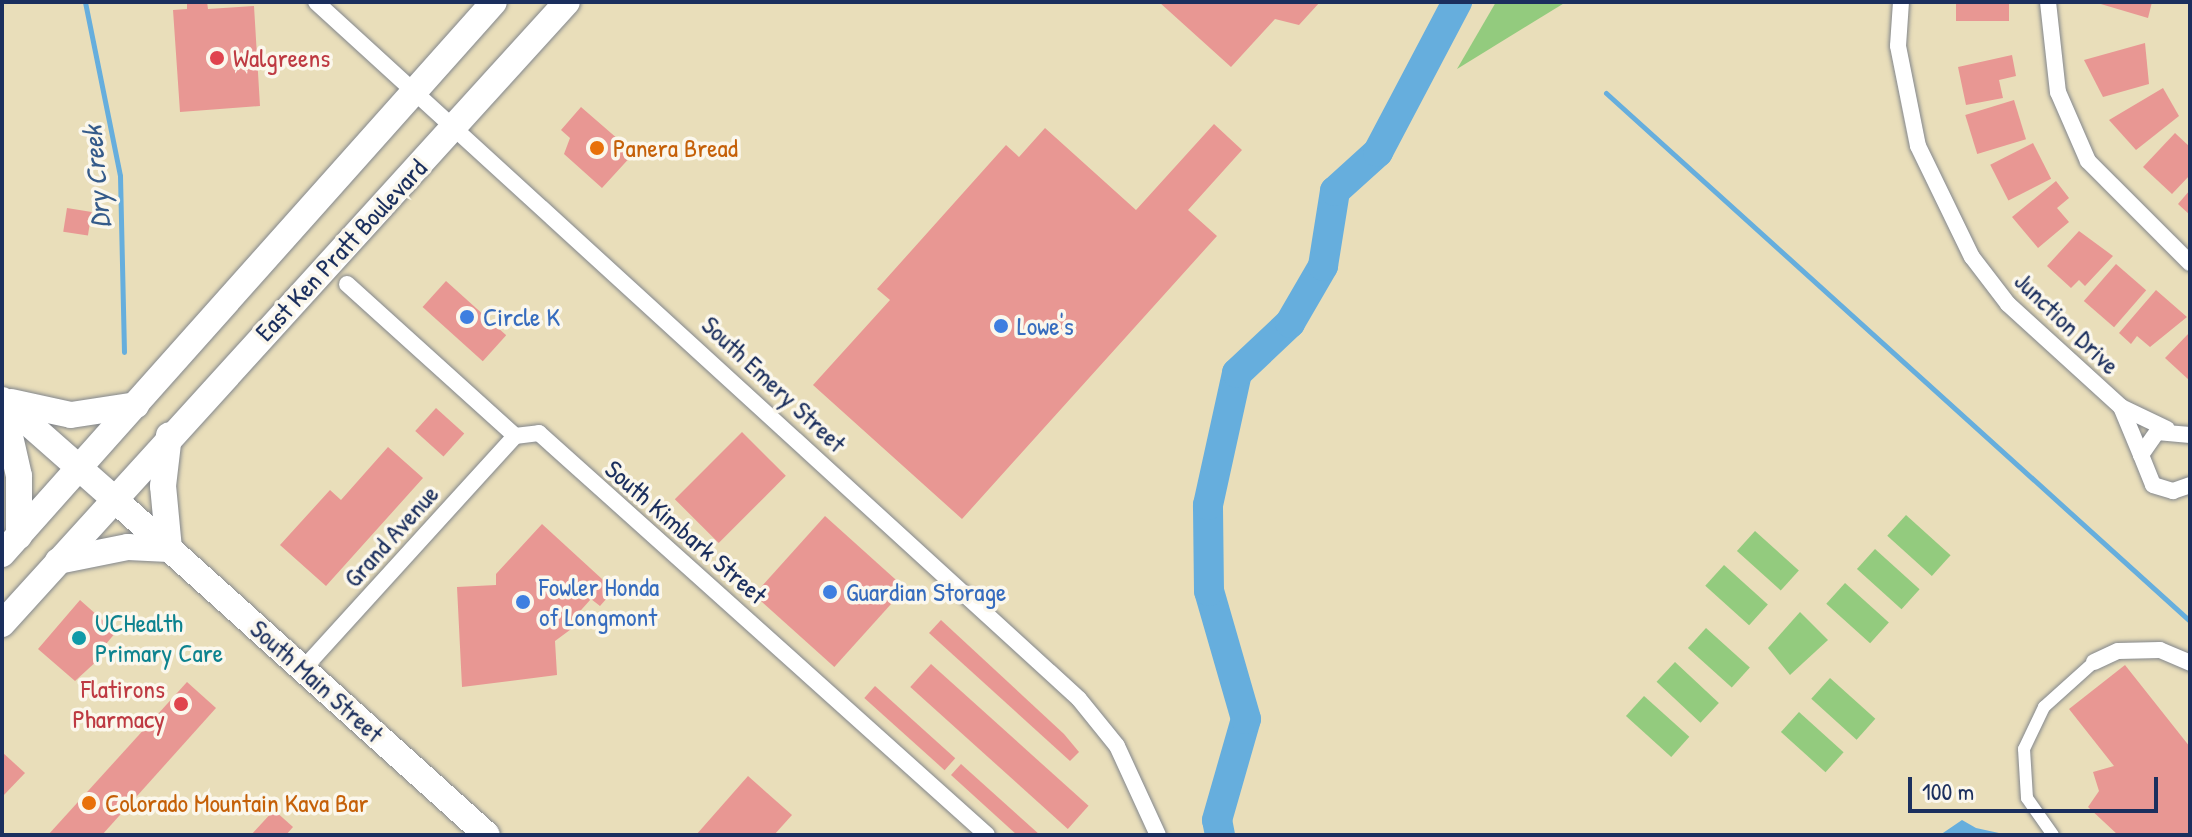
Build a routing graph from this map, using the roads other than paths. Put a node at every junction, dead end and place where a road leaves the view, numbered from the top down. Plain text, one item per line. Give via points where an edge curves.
1 (316, 2) edge
2 (494, 2) edge
3 (567, 2) edge
4 (1901, 2) edge
5 (2048, 2) edge
6 (416, 90) junction
7 (457, 124) junction
8 (2190, 263) edge
9 (347, 284) dead end
10 (2, 400) edge
11 (136, 405) junction
12 (2121, 407) junction
13 (2190, 418) edge
14 (2170, 429) junction
15 (169, 435) junction
16 (2190, 435) edge
17 (515, 436) junction
18 (2141, 455) junction
19 (80, 468) junction
20 (2188, 488) edge
21 (113, 498) junction
22 (10, 545) edge
23 (169, 549) junction
24 (58, 561) junction
25 (2, 624) edge
26 (2094, 662) joint
27 (2190, 663) edge
28 (303, 669) junction
29 (487, 835) edge
30 (987, 835) edge
31 (1158, 835) edge
32 (2053, 835) edge

1 - 6 street, South Emery Street
2 - 6 main road, East Ken Pratt Boulevard
3 - 7 main road, East Ken Pratt Boulevard
4 - 12 street, Junction Drive via 1898,46 1918,146 1946,215 2008,304
5 - 8 street via 2058,92 2088,161
6 - 7 street, South Emery Street
6 - 11 main road, East Ken Pratt Boulevard
7 - 15 main road, East Ken Pratt Boulevard
7 - 31 street, South Emery Street via 1079,699 1117,746
9 - 17 street
10 - 11 main road via 71,415
10 - 19 main road, South Main Street
10 - 22 main road via 19,476
11 - 19 main road, East Ken Pratt Boulevard
12 - 14 street, Junction Drive
12 - 18 street, Junction Drive
13 - 14 street
14 - 16 street, Junction Drive
14 - 18 street via 2150,438
15 - 21 main road, East Ken Pratt Boulevard
15 - 23 main road via 163,497
17 - 28 street, Grand Avenue
17 - 30 street, South Kimbark Street via 539,433
18 - 20 street, Junction Drive via 2153,485
19 - 21 main road, South Main Street
19 - 22 main road, East Ken Pratt Boulevard
21 - 23 main road, South Main Street
21 - 24 main road, East Ken Pratt Boulevard
23 - 24 main road via 128,547
23 - 28 main road, South Main Street
24 - 25 main road, East Ken Pratt Boulevard
26 - 27 street via 2118,651 2160,650
26 - 32 street via 2044,707 2024,749 2027,798
28 - 29 main road, South Main Street

